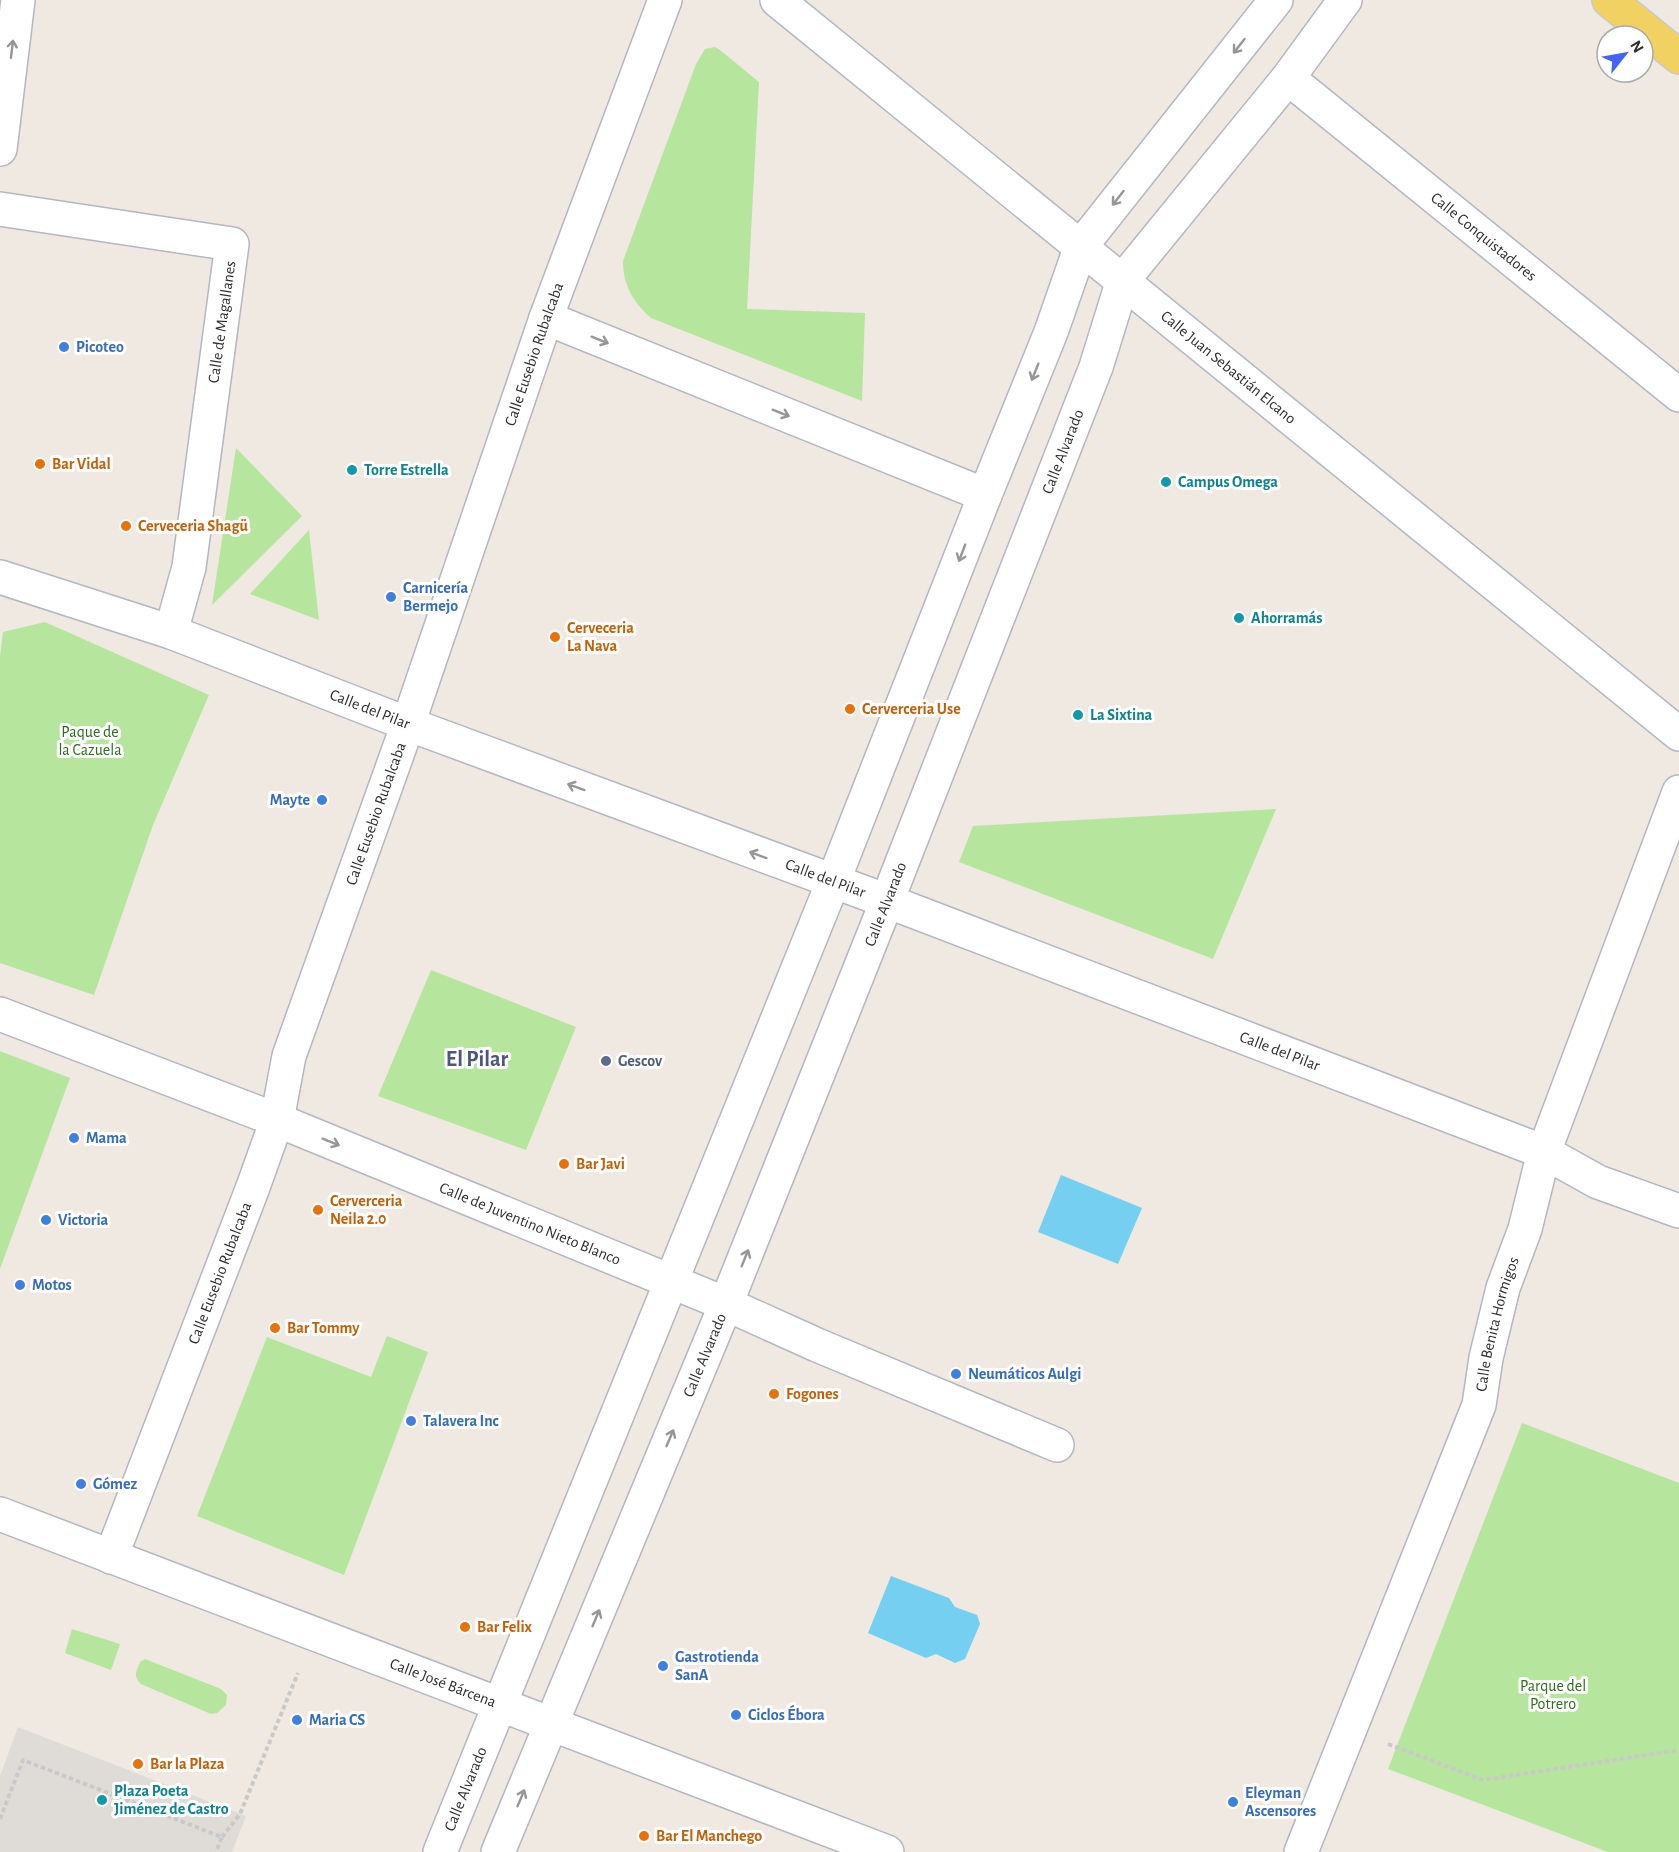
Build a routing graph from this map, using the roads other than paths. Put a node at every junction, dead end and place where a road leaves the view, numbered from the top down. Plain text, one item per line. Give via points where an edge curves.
1 (18, 0) edge
2 (665, 0) edge
3 (777, 0) edge
4 (1276, 0) edge
5 (1346, 0) edge
6 (1609, 0) edge
7 (1679, 57) edge
8 (1288, 78) junction
9 (0, 149) edge
10 (0, 208) edge
11 (1080, 246) junction
12 (1123, 280) junction
13 (546, 318) junction
14 (1679, 395) edge
15 (985, 495) junction
16 (0, 577) edge
17 (171, 632) junction
18 (408, 724) junction
19 (1679, 734) edge
20 (1679, 792) edge
21 (833, 882) junction
22 (887, 901) junction
23 (0, 1014) edge
24 (277, 1120) junction
25 (1545, 1152) junction
26 (1679, 1211) edge
27 (671, 1281) junction
28 (726, 1304) junction
29 (1057, 1445) dead end
30 (0, 1514) edge
31 (111, 1557) junction
32 (500, 1705) junction
33 (552, 1724) junction
34 (440, 1852) edge
35 (498, 1852) edge
36 (887, 1852) edge
37 (1302, 1852) edge

9 -> 1 street
2 - 13 street, Calle Eusebio Rubalcaba
3 - 11 street, Calle Juan Sebastián Elcano
4 -> 11 street, Calle Alvarado
5 - 8 street, Calle Alvarado
6 - 7 main road
8 - 12 street, Calle Alvarado
8 - 14 street, Calle Conquistadores
10 - 17 street, Calle de Magallanes via 232,244 189,567
11 - 12 street, Calle Juan Sebastián Elcano
11 -> 15 street, Calle Alvarado via 1052,332
12 - 19 street, Calle Juan Sebastián Elcano
12 - 22 street, Calle Alvarado via 1096,367
13 -> 15 street
13 - 18 street, Calle Eusebio Rubalcaba
15 -> 21 street, Calle Alvarado
16 - 17 street, Calle del Pilar
17 - 18 street, Calle del Pilar
21 -> 18 street, Calle del Pilar
18 - 24 street, Calle Eusebio Rubalcaba via 289,1056
20 - 25 street, Calle Benita Hormigos
21 - 22 street, Calle del Pilar
21 - 27 street, Calle Alvarado
22 - 25 street, Calle del Pilar
28 -> 22 street, Calle Alvarado
23 - 24 street, Calle de Juventino Nieto Blanco
24 -> 27 street, Calle de Juventino Nieto Blanco
24 - 31 street, Calle Eusebio Rubalcaba
25 - 26 street, Calle del Pilar via 1598,1182
25 - 37 street, Calle Benita Hormigos via 1525,1229 1503,1288 1479,1406
27 - 28 street, Calle de Juventino Nieto Blanco
27 - 32 street, Calle Alvarado
28 - 29 street, Calle de Juventino Nieto Blanco
33 -> 28 street, Calle Alvarado
30 - 31 street, Calle José Bárcena
31 - 32 street, Calle José Bárcena
32 - 33 street, Calle José Bárcena
32 - 34 street, Calle Alvarado
35 -> 33 street, Calle Alvarado
33 - 36 street, Calle José Bárcena

